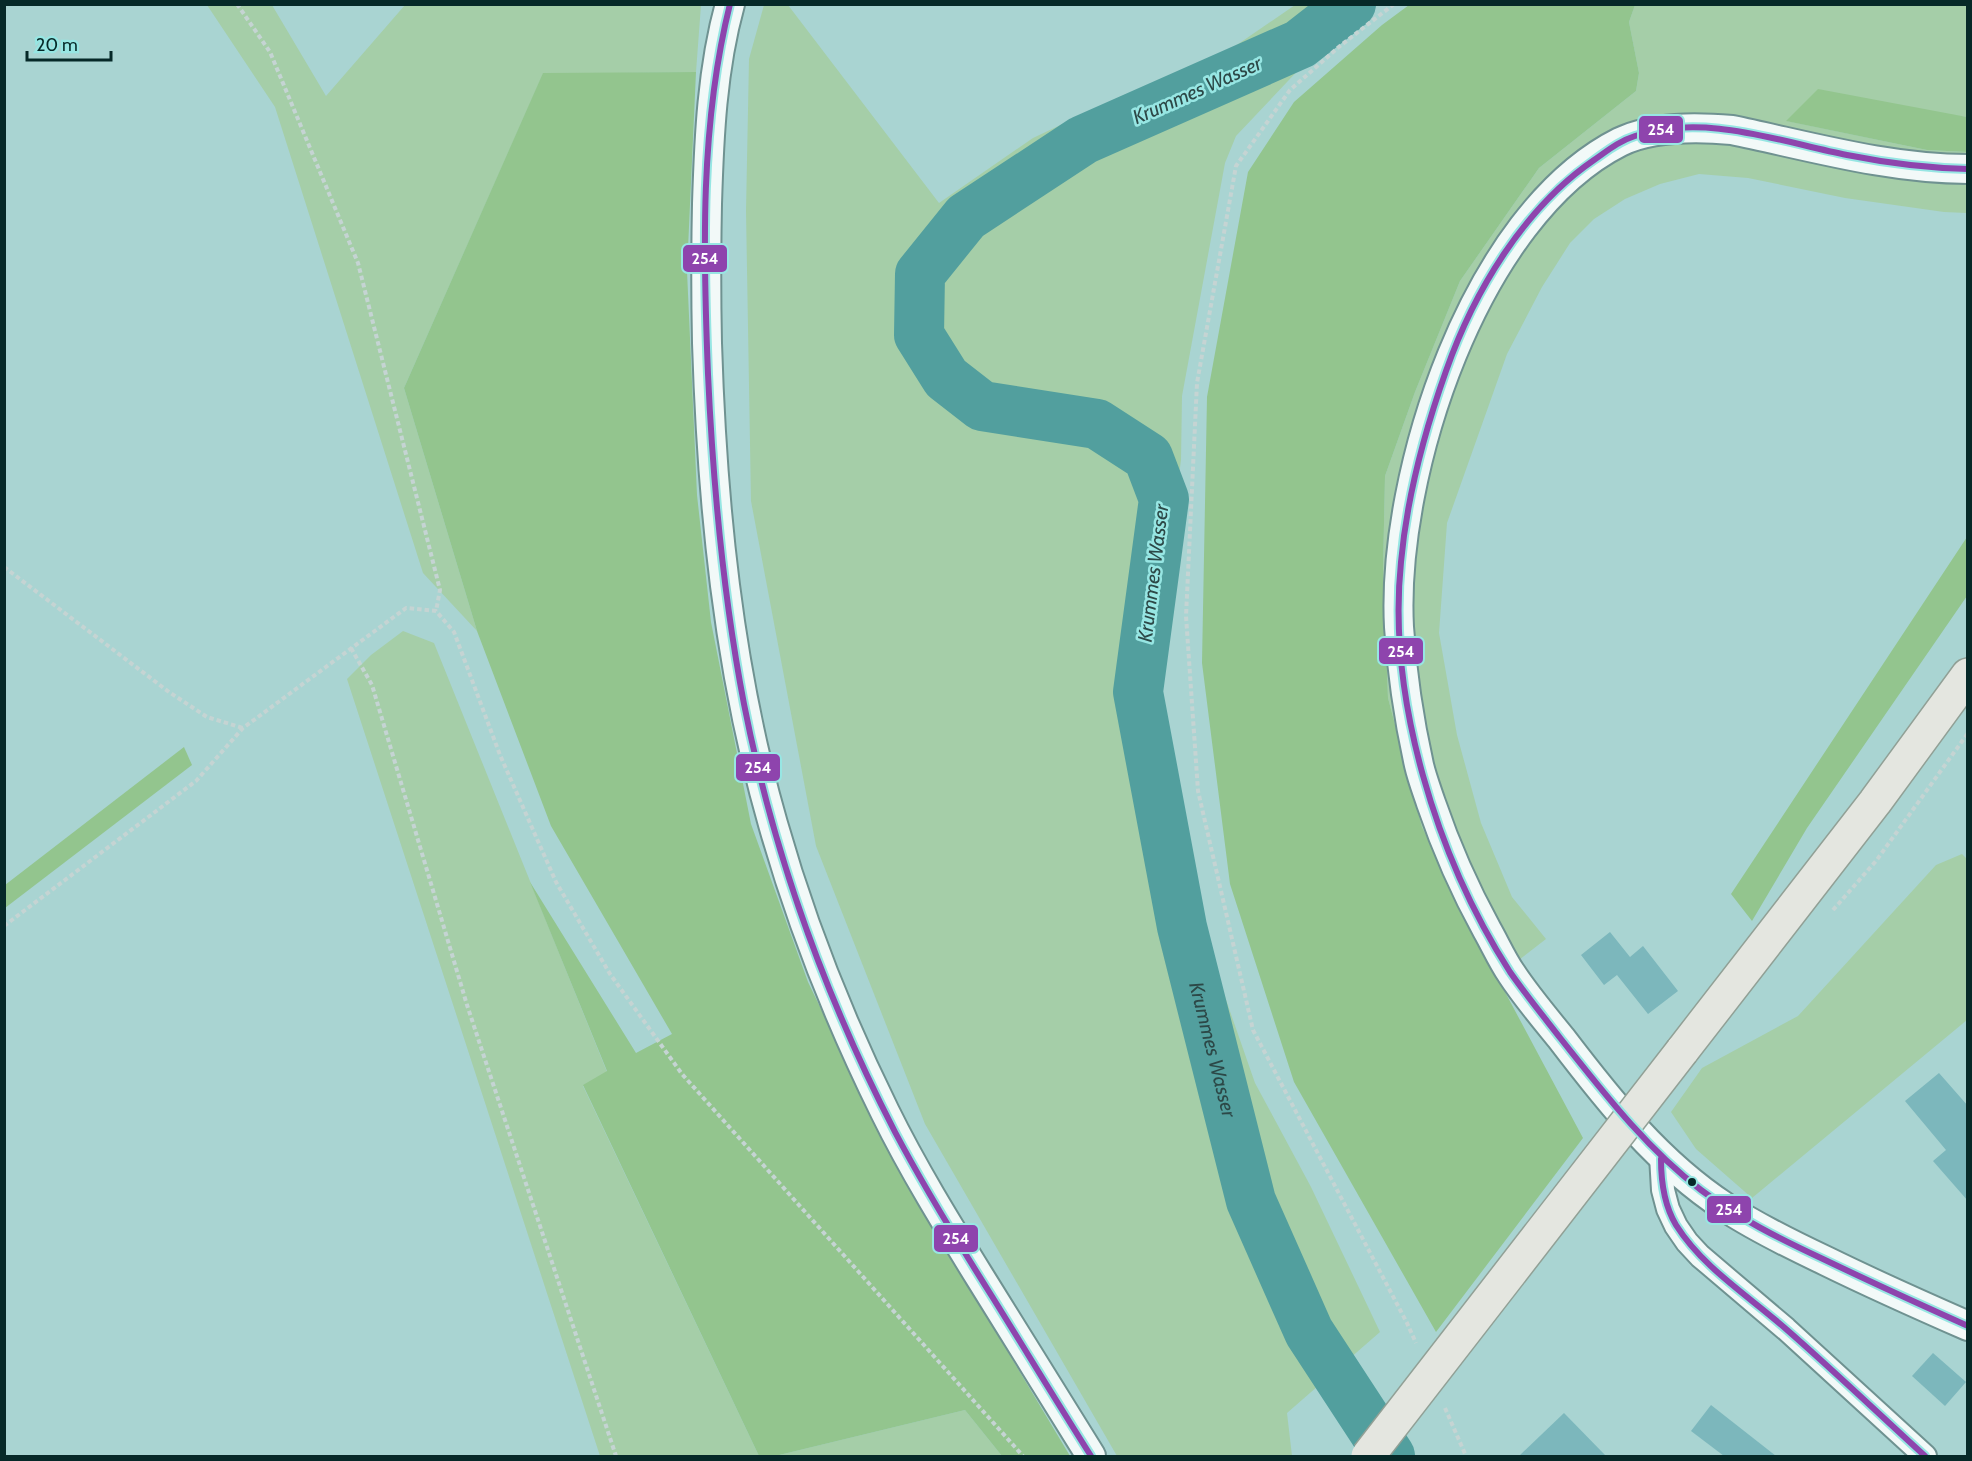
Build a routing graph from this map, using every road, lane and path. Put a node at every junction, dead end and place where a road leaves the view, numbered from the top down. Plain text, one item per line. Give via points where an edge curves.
1 (237, 4) edge
2 (730, 4) edge
3 (1394, 4) edge
4 (1968, 169) edge
5 (4, 567) edge
6 (436, 610) junction
7 (351, 648) junction
8 (1968, 675) edge
9 (243, 728) junction
10 (4, 926) edge
11 (1629, 1125) junction
12 (1661, 1156) junction
13 (1596, 1167) dead end
14 (1968, 1326) edge
15 (1421, 1353) dead end
16 (1444, 1405) dead end
17 (616, 1456) edge
18 (1023, 1456) edge
19 (1091, 1456) edge
20 (1368, 1456) edge
21 (1466, 1456) edge
22 (1925, 1456) edge

1 - 6 path via 270,52 358,263 440,590
2 - 19 street via 720,47 708,160 705,287 709,414 731,627 772,821 824,976 886,1114 950,1229
3 - 15 path via 1290,90 1236,166 1197,383 1186,616 1198,791 1253,1030
4 - 11 street via 1890,163 1732,130 1652,133 1622,141 1575,170 1533,212 1497,264 1460,333 1441,383 1412,488 1400,557 1399,625 1419,768 1443,839 1510,972
5 - 9 path via 169,692 207,717
6 - 7 path via 406,608
6 - 18 path via 454,632 500,755 556,882 610,974 682,1074
7 - 9 path
7 - 17 path via 372,684 466,1005
8 - 20 main road, bridge via 1868,811
9 - 10 path via 196,781
11 - 12 street
11 - 13 street
12 - 14 street via 1722,1206 1773,1236
12 - 22 street via 1668,1209 1687,1242
16 - 21 path

